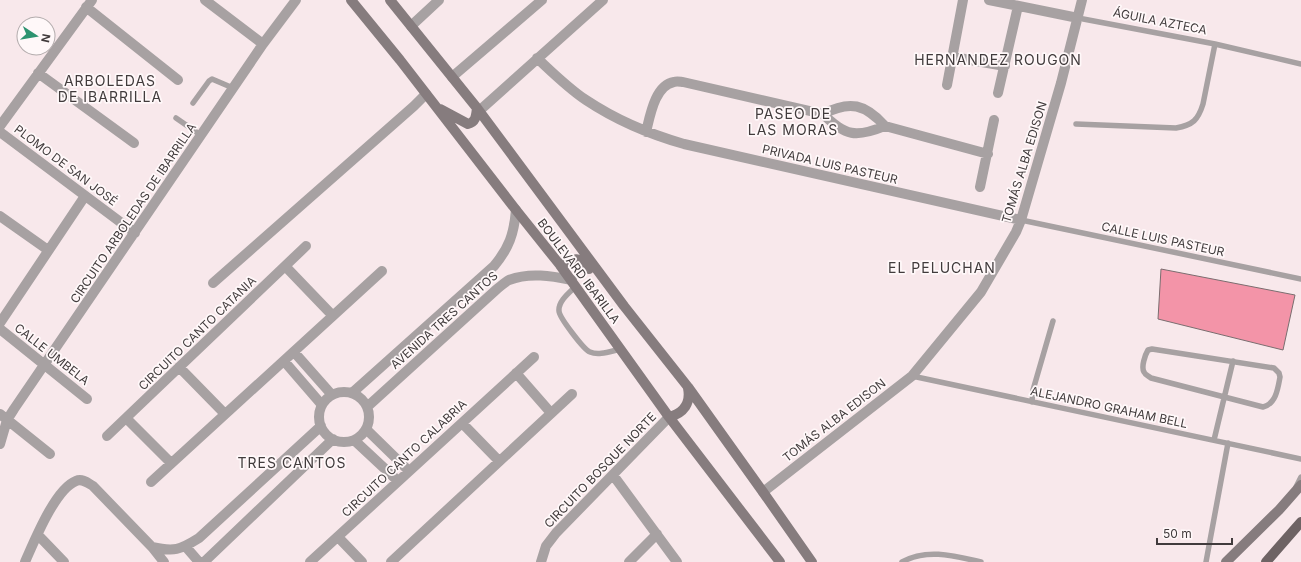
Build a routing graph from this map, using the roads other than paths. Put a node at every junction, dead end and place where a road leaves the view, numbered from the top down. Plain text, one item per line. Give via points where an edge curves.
1 (205, 0) edge
2 (296, 0) edge
3 (351, 0) edge
4 (390, 0) edge
5 (439, 0) edge
6 (542, 0) edge
7 (603, 0) edge
8 (963, 0) edge
9 (989, 0) edge
10 (1082, 0) edge
11 (89, 4) edge
12 (1018, 6) junction
13 (1078, 18) junction
14 (411, 26) junction
15 (263, 44) junction
16 (1215, 44) junction
17 (953, 57) junction
18 (537, 58) junction
19 (1301, 64) edge
20 (1005, 66) junction
21 (38, 72) junction
22 (452, 77) junction
23 (178, 80) dead end
24 (947, 85) dead end
25 (234, 88) junction
26 (998, 93) dead end
27 (426, 94) junction
28 (193, 103) dead end
29 (435, 106) junction
30 (478, 109) junction
31 (823, 114) junction
32 (176, 118) dead end
33 (994, 120) dead end
34 (1076, 124) dead end
35 (0, 126) edge
36 (885, 126) junction
37 (0, 132) edge
38 (646, 132) junction
39 (202, 136) junction
40 (134, 144) dead end
41 (988, 154) junction
42 (980, 187) dead end
43 (85, 196) junction
44 (516, 210) junction
45 (1, 218) edge
46 (1021, 220) junction
47 (135, 233) junction
48 (306, 246) dead end
49 (48, 250) junction
50 (560, 265) junction
51 (285, 266) junction
52 (382, 271) dead end
53 (1301, 279) edge
54 (213, 283) dead end
55 (574, 283) junction
56 (624, 306) junction
57 (332, 316) junction
58 (1053, 321) dead end
59 (0, 322) edge
60 (0, 329) edge
61 (620, 349) junction
62 (294, 352) junction
63 (534, 356) dead end
64 (284, 361) junction
65 (1233, 361) junction
66 (46, 365) junction
67 (179, 367) junction
68 (516, 373) junction
69 (912, 376) junction
70 (688, 387) junction
71 (352, 393) junction
72 (572, 394) dead end
73 (332, 395) junction
74 (1224, 397) junction
75 (87, 399) dead end
76 (1032, 402) junction
77 (322, 405) junction
78 (367, 407) junction
79 (551, 413) junction
80 (225, 414) junction
81 (4, 417) edge
82 (126, 418) junction
83 (669, 418) junction
84 (462, 423) junction
85 (321, 426) junction
86 (366, 429) junction
87 (107, 436) dead end
88 (333, 439) junction
89 (354, 440) junction
90 (1214, 440) junction
91 (0, 444) edge
92 (1228, 444) junction
93 (50, 454) dead end
94 (1301, 459) edge
95 (499, 461) junction
96 (172, 463) junction
97 (410, 471) junction
98 (613, 475) junction
99 (1301, 477) edge
100 (398, 481) junction
101 (152, 482) dead end
102 (1301, 485) edge
103 (763, 492) junction
104 (1291, 496) junction
105 (1301, 522) edge
106 (657, 534) junction
107 (38, 535) junction
108 (338, 537) junction
109 (186, 547) junction
110 (152, 548) junction
111 (25, 562) edge
112 (64, 562) edge
113 (164, 562) edge
114 (199, 562) edge
115 (204, 562) edge
116 (310, 562) edge
117 (362, 562) edge
118 (391, 562) edge
119 (541, 562) edge
120 (630, 562) edge
121 (677, 562) edge
122 (780, 562) edge
123 (812, 562) edge
124 (902, 562) edge
125 (981, 562) edge
126 (1206, 562) edge
127 (1226, 562) edge
128 (1266, 562) edge

1 - 15 street
2 - 15 street, CIRCUITO ARBOLEDAS DE IBARRILLA
3 - 27 main road, BOULEVARD IBARILLA
4 - 14 main road, BOULEVARD IBARILLA
5 - 14 street
6 - 22 street
7 - 18 street
8 - 17 street
9 - 12 street, ÁGUILA AZTECA
10 - 13 street, TOMÁS ALBA EDISON
11 - 21 street
11 - 23 street
12 - 13 street, ÁGUILA AZTECA
12 - 20 street
13 - 16 lane, ÁGUILA AZTECA
13 - 46 street, TOMÁS ALBA EDISON
14 - 22 main road, BOULEVARD IBARILLA
15 - 25 street, CIRCUITO ARBOLEDAS DE IBARRILLA
16 - 19 lane, ÁGUILA AZTECA
16 - 34 lane via 1203,104 1200,113 1189,125 1176,128
17 - 20 street
17 - 24 street
18 - 30 street
18 - 38 street, PRIVADA LUIS PASTEUR via 585,100
20 - 26 street
21 - 35 street
21 - 40 street
22 - 30 main road, BOULEVARD IBARILLA
25 - 28 lane via 212,79
25 - 39 street, CIRCUITO ARBOLEDAS DE IBARRILLA
27 - 29 main road, BOULEVARD IBARILLA
27 - 54 street
29 - 30 main road via 468,124 475,120
29 - 44 main road, BOULEVARD IBARILLA
30 - 56 main road, BOULEVARD IBARILLA
31 - 36 street via 836,126 852,133 866,133
31 - 36 street via 838,106 853,105 873,114
31 - 38 street via 684,82 674,82 660,91
32 - 39 lane
33 - 41 street
36 - 41 street
37 - 43 street, PLOMO DE SAN JOSÉ
38 - 46 street, PRIVADA LUIS PASTEUR via 684,144
39 - 47 street, CIRCUITO ARBOLEDAS DE IBARRILLA
41 - 42 street
43 - 47 street, PLOMO DE SAN JOSÉ
43 - 49 street
44 - 50 main road, BOULEVARD IBARILLA
44 - 71 street, AVENIDA TRES CANTOS via 511,240 494,266
45 - 49 street
46 - 53 lane, CALLE LUIS PASTEUR
46 - 69 street, TOMÁS ALBA EDISON via 981,292
47 - 66 street, CIRCUITO ARBOLEDAS DE IBARRILLA
48 - 51 street, CIRCUITO CANTO CATANIA
49 - 59 street
50 - 55 main road, BOULEVARD IBARILLA
50 - 56 main road via 572,258 580,260 609,296
51 - 57 street
51 - 67 street, CIRCUITO CANTO CATANIA
52 - 57 street
55 - 61 main road, BOULEVARD IBARILLA
55 - 61 lane via 560,305 561,317 584,349 591,353
55 - 78 street, AVENIDA TRES CANTOS via 556,276 540,275 509,280
56 - 70 main road, BOULEVARD IBARILLA
57 - 62 street
58 - 76 lane via 1033,390
60 - 66 street, CALLE UMBELA
61 - 83 main road, BOULEVARD IBARILLA
62 - 64 street
62 - 73 street
63 - 68 street, CIRCUITO CANTO CALABRIA
64 - 77 street
64 - 80 street
65 - 74 lane
65 - 74 lane via 1274,368 1280,377 1273,402 1269,406 1263,407
65 - 74 lane via 1152,349 1146,353 1142,368 1151,378
66 - 75 street, CALLE UMBELA
66 - 81 street, CIRCUITO ARBOLEDAS DE IBARRILLA
67 - 80 street
67 - 82 street, CIRCUITO CANTO CATANIA
68 - 79 street
68 - 84 street, CIRCUITO CANTO CALABRIA
69 - 76 lane, ALEJANDRO GRAHAM BELL
69 - 103 street, TOMÁS ALBA EDISON
70 - 83 main road via 687,404 678,415
70 - 103 main road, BOULEVARD IBARILLA
71 - 73 street
71 - 78 street via 364,401
72 - 79 street
73 - 77 street
74 - 90 lane
76 - 90 lane, ALEJANDRO GRAHAM BELL
77 - 85 street
78 - 86 street via 369,422
79 - 95 street
80 - 96 street
81 - 91 street, CIRCUITO ARBOLEDAS DE IBARRILLA
81 - 93 street
82 - 87 street, CIRCUITO CANTO CATANIA
82 - 96 street
83 - 98 street, CIRCUITO BOSQUE NORTE
83 - 122 main road, BOULEVARD IBARILLA
84 - 95 street
84 - 97 street, CIRCUITO CANTO CALABRIA
85 - 88 street
85 - 109 street
86 - 89 street
86 - 97 street
88 - 89 street via 347,442
88 - 115 street
89 - 100 street
90 - 92 lane, ALEJANDRO GRAHAM BELL
92 - 94 lane, ALEJANDRO GRAHAM BELL
92 - 126 lane
95 - 118 street
96 - 101 street
97 - 100 street, CIRCUITO CANTO CALABRIA
98 - 106 street
98 - 119 street, CIRCUITO BOSQUE NORTE via 556,533 546,546
99 - 104 lane
100 - 108 street, CIRCUITO CANTO CALABRIA
102 - 104 main road
103 - 123 main road, BOULEVARD IBARILLA
104 - 127 main road
105 - 128 main road
106 - 120 street
106 - 121 street
107 - 110 street via 54,501 69,486 81,480 93,486
107 - 111 street
107 - 112 street
108 - 116 street, CIRCUITO CANTO CALABRIA
108 - 117 street
109 - 110 street via 177,550
109 - 114 street
110 - 113 street
124 - 125 lane via 926,554 941,554

